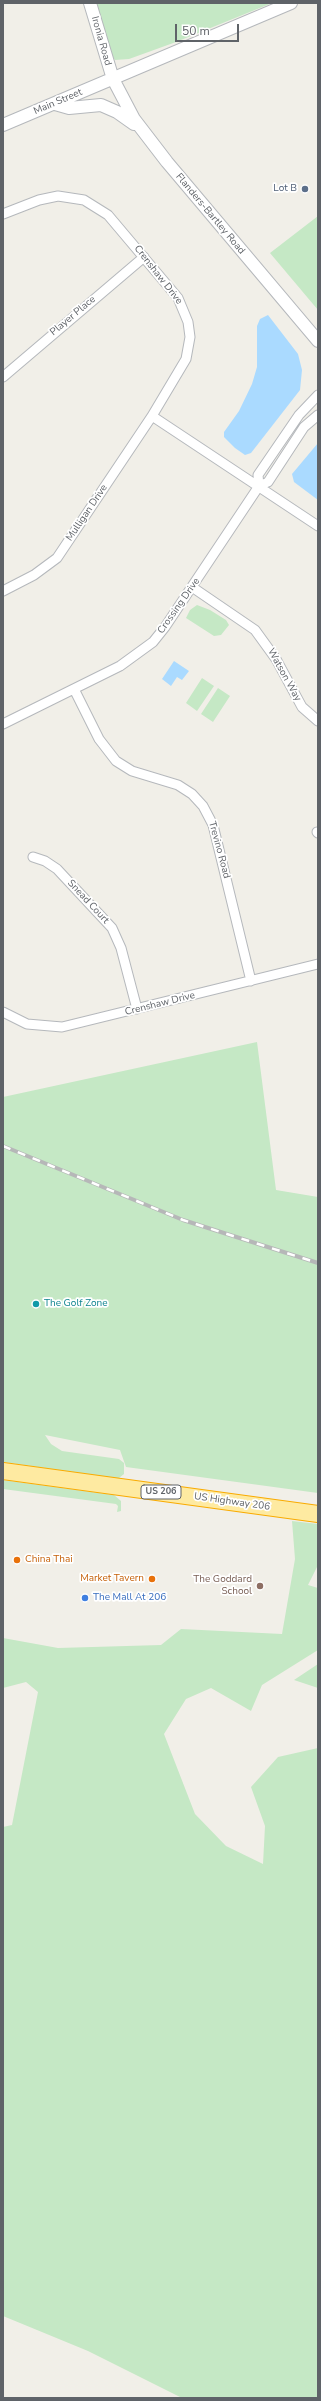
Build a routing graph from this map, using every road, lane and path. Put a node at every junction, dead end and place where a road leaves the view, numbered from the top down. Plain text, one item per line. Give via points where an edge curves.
1 (90, 3) edge
2 (291, 3) edge
3 (113, 79) junction
4 (55, 104) junction
5 (3, 125) edge
6 (142, 131) junction
7 (3, 214) edge
8 (144, 257) junction
9 (318, 341) edge
10 (3, 377) edge
11 (318, 395) edge
12 (318, 415) edge
13 (152, 416) junction
14 (259, 486) junction
15 (318, 526) edge
16 (192, 587) junction
17 (3, 591) edge
18 (74, 689) junction
19 (318, 721) edge
20 (3, 724) edge
21 (33, 857) dead end
22 (318, 964) edge
23 (251, 981) junction
24 (137, 1009) junction
25 (3, 1012) edge
26 (3, 1471) edge
27 (318, 1514) edge

1 - 3 street, Ironia Road
2 - 3 street, Main Street
3 - 4 street, Main Street
3 - 6 street, Flanders-Bartley Road via 126,107
4 - 5 street, Main Street
4 - 6 street via 69,108 92,104 106,107 122,115
6 - 9 street, Flanders-Bartley Road
7 - 8 street, Crenshaw Drive via 49,197 64,196 84,200 108,215
8 - 10 street, Player Place
8 - 13 street, Crenshaw Drive via 182,304 190,337 184,366
11 - 14 street, Crossing Drive via 299,415 258,475
12 - 14 street, Crossing Drive via 304,427 268,482
13 - 14 street
13 - 17 street, Mulligan Drive via 57,558 34,575
14 - 15 street
14 - 16 street, Crossing Drive
16 - 18 street, Crossing Drive via 160,634 139,654
16 - 19 street, Watson Way via 254,630 276,659 302,707
18 - 20 street, Crossing Drive
18 - 23 street, Trevino Road via 99,739 116,761 132,771 178,785 192,794 203,806 213,825
21 - 24 street, Snead Court via 57,868 112,928 121,948
22 - 23 street, Crenshaw Drive
23 - 24 street, Crenshaw Drive
24 - 25 street, Crenshaw Drive via 62,1027 27,1024
26 - 27 highway, US Highway 206 / US 206

